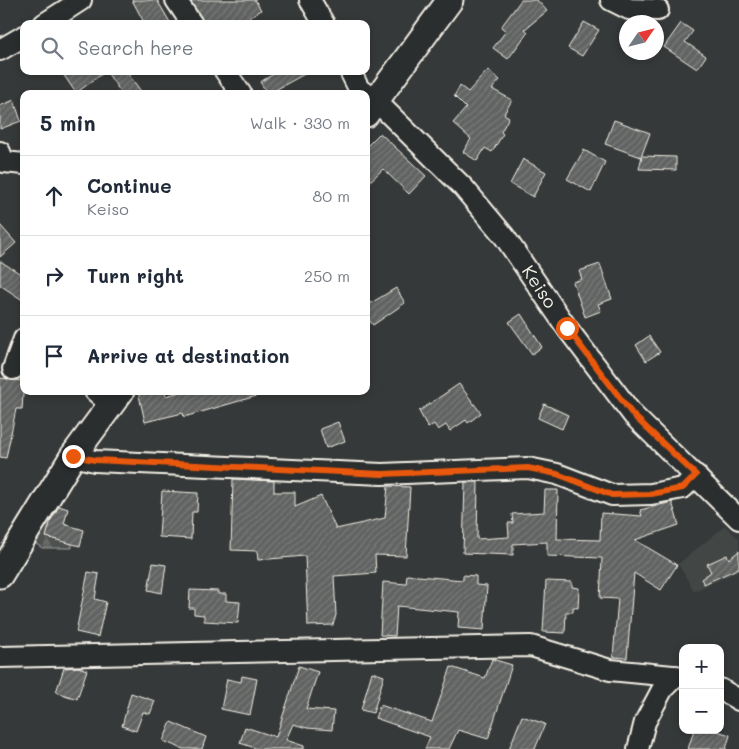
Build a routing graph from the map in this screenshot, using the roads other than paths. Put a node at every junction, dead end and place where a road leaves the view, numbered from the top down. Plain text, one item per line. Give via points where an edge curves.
1 (81, 0) edge
2 (176, 0) edge
3 (310, 0) edge
4 (450, 0) edge
5 (611, 0) edge
6 (658, 10) dead end
7 (50, 20) edge
8 (189, 20) edge
9 (322, 20) edge
10 (20, 38) edge
11 (0, 50) edge
12 (227, 75) edge
13 (352, 75) edge
14 (237, 90) edge
15 (360, 90) edge
16 (370, 100) edge
17 (370, 102) edge
18 (0, 152) edge
19 (20, 164) edge
20 (20, 349) edge
21 (12, 369) edge
22 (109, 396) edge
23 (73, 456) junction
24 (696, 475) junction
25 (739, 519) edge
26 (0, 576) edge
27 (0, 657) edge
28 (679, 676) edge
29 (724, 691) edge
30 (739, 700) edge
31 (638, 749) edge

1 - 7 street
2 - 8 street
3 - 9 street
4 - 16 main road
5 - 6 street via 629,9
10 - 11 street
12 - 14 street
13 - 15 street, Keiso
17 - 24 street, Keiso via 462,187 504,236 567,328 633,415
18 - 19 street via 4,162
20 - 21 street
22 - 23 main road
23 - 24 street via 95,460 382,474 528,468 557,474 612,495 651,494 683,488
23 - 26 main road
24 - 25 street, Keiso
27 - 28 street via 531,646 610,670
28 - 31 street via 662,690 645,722
29 - 30 street

